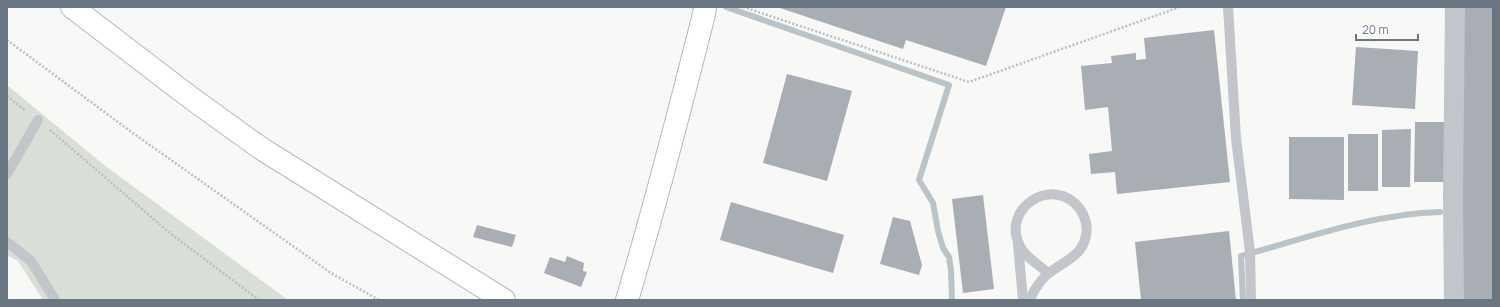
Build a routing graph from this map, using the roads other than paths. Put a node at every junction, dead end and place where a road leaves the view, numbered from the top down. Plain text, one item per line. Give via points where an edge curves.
1 (72, 7) edge
2 (705, 7) edge
3 (1228, 7) edge
4 (1455, 7) edge
5 (38, 120) road end
6 (7, 174) edge
7 (1017, 241) junction
8 (7, 242) edge
9 (1048, 273) junction
10 (55, 300) edge
11 (504, 300) edge
12 (627, 300) edge
13 (1023, 300) edge
14 (1030, 300) edge
15 (1251, 300) edge
16 (1454, 300) edge

1 - 11 street via 262,149
2 - 12 street via 650,224
3 - 15 lane via 1236,138 1250,254
4 - 16 street
5 - 6 lane
7 - 9 lane via 1027,256
7 - 9 lane via 1015,230 1019,215 1026,205 1038,196 1060,195 1079,207 1087,227 1084,242 1076,255
7 - 13 lane
8 - 10 lane via 31,261
9 - 14 lane

